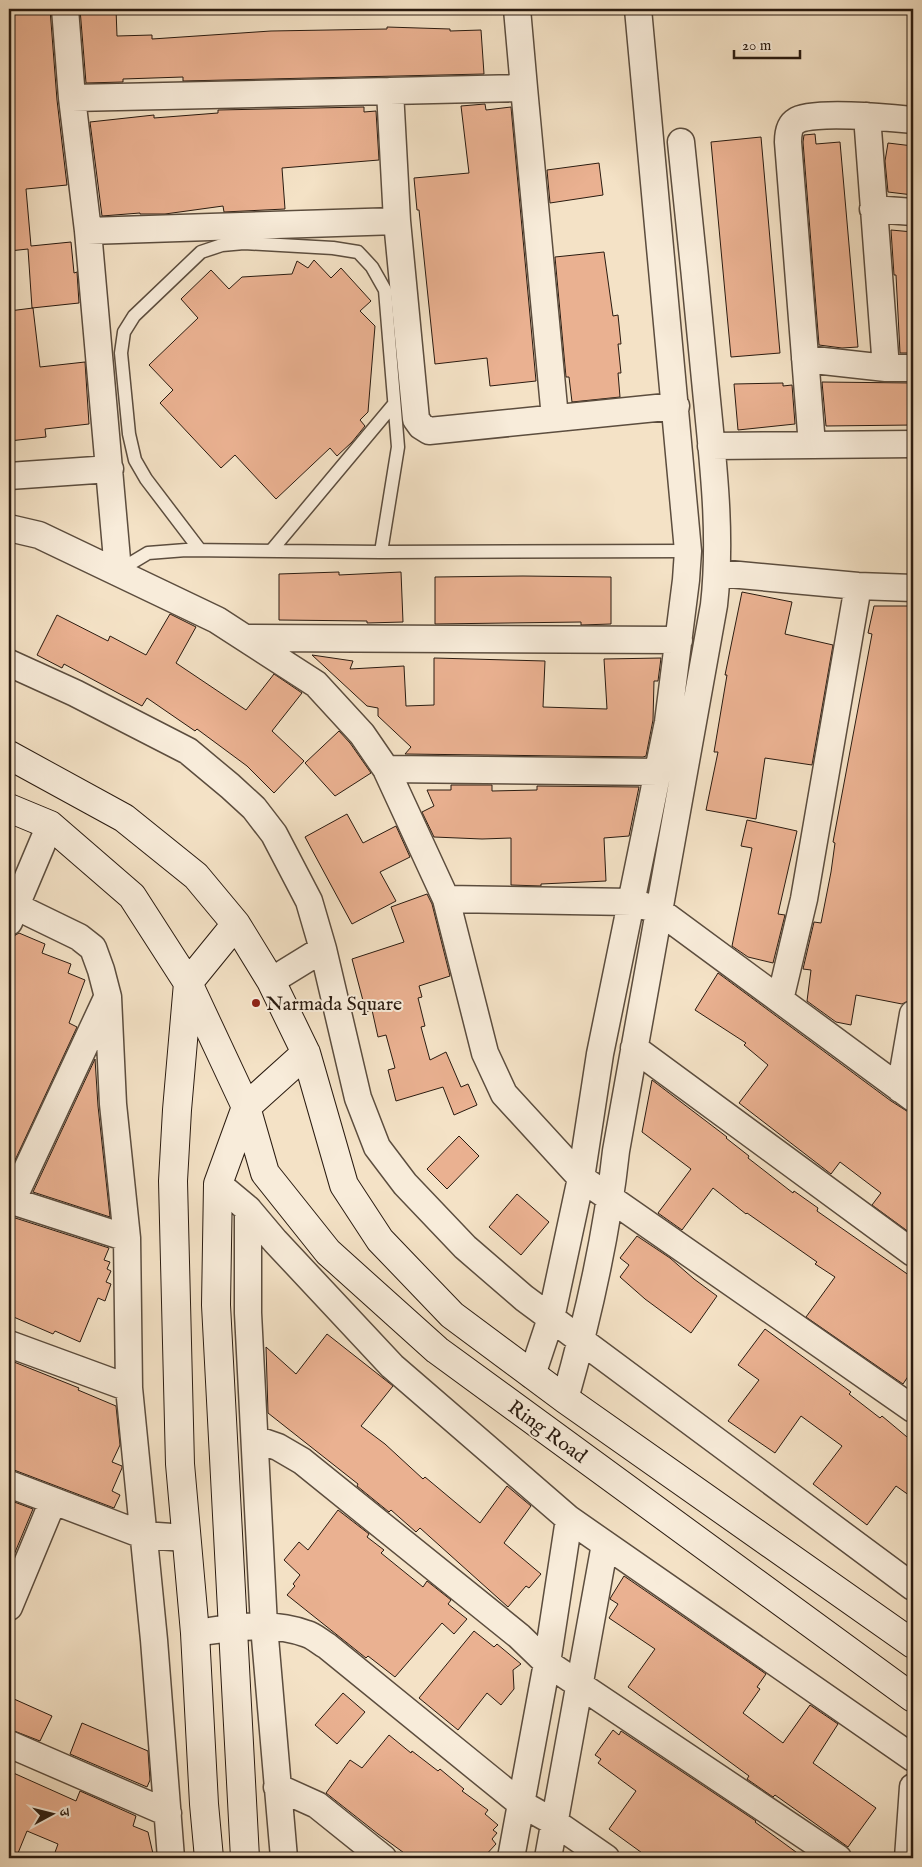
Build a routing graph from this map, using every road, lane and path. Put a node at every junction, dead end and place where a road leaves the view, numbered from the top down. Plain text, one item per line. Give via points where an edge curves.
1 (65, 9) edge
2 (517, 9) edge
3 (638, 9) edge
4 (524, 88) junction
5 (390, 90) junction
6 (72, 98) junction
7 (867, 116) junction
8 (913, 120) edge
9 (681, 142) dead end
10 (873, 209) junction
11 (913, 212) edge
12 (397, 221) junction
13 (88, 231) junction
14 (805, 359) junction
15 (886, 368) junction
16 (913, 368) edge
17 (394, 404) junction
18 (676, 406) junction
19 (555, 418) junction
20 (678, 437) junction
21 (711, 440) junction
22 (913, 444) edge
23 (812, 445) junction
24 (110, 469) junction
25 (9, 476) edge
26 (9, 528) edge
27 (200, 550) junction
28 (271, 551) junction
29 (688, 551) junction
30 (381, 552) junction
31 (118, 571) junction
32 (718, 573) junction
33 (858, 586) junction
34 (913, 588) edge
35 (246, 638) junction
36 (678, 640) junction
37 (9, 663) edge
38 (9, 755) edge
39 (386, 768) junction
40 (658, 772) junction
41 (9, 808) edge
42 (50, 825) junction
43 (446, 899) junction
44 (631, 902) junction
45 (658, 910) junction
46 (11, 911) edge
47 (236, 924) junction
48 (323, 949) junction
49 (271, 981) junction
50 (188, 983) junction
51 (108, 996) junction
52 (780, 1000) junction
53 (913, 1014) edge
54 (634, 1048) junction
55 (306, 1053) junction
56 (907, 1093) edge
57 (246, 1107) junction
58 (581, 1178) junction
59 (218, 1184) junction
60 (10, 1200) edge
61 (611, 1200) junction
62 (248, 1209) junction
63 (127, 1238) junction
64 (913, 1253) edge
65 (551, 1318) junction
66 (581, 1342) junction
67 (9, 1344) edge
68 (532, 1374) junction
69 (129, 1388) junction
70 (565, 1399) junction
71 (913, 1410) edge
72 (255, 1439) junction
73 (9, 1484) edge
74 (53, 1501) junction
75 (569, 1519) junction
76 (143, 1535) junction
77 (186, 1538) junction
78 (605, 1544) junction
79 (913, 1586) edge
80 (9, 1607) edge
81 (264, 1626) junction
82 (233, 1628) junction
83 (195, 1633) junction
84 (913, 1644) edge
85 (547, 1663) junction
86 (580, 1685) junction
87 (913, 1698) edge
88 (9, 1744) edge
89 (913, 1758) edge
90 (277, 1787) junction
91 (913, 1787) edge
92 (520, 1803) junction
93 (168, 1813) junction
94 (554, 1822) junction
95 (171, 1858) edge
96 (209, 1858) edge
97 (245, 1858) edge
98 (284, 1858) edge
99 (384, 1858) edge
100 (511, 1858) edge
101 (548, 1858) edge
102 (606, 1858) edge
103 (838, 1858) edge
104 (908, 1858) edge

1 - 6 street
2 - 4 street
3 - 18 street
4 - 5 street
4 - 19 street
5 - 6 street
5 - 12 street
6 - 13 street
7 - 8 street
7 - 10 street
7 - 14 street via 804,117 794,121 789,131
9 - 21 street
10 - 11 street
10 - 15 street
12 - 13 street
12 - 19 street via 416,419 421,426 429,431
13 - 24 street
14 - 15 street
14 - 23 street
15 - 16 street
17 - 27 lane via 385,290 372,267 358,252 244,243 222,245 201,252 134,316 124,332 121,353 135,460
17 - 28 lane
17 - 30 lane via 398,447
18 - 19 street
18 - 20 street
20 - 21 street
20 - 29 street
21 - 23 street
21 - 32 street
22 - 23 street
24 - 25 street
24 - 31 street
26 - 31 street via 39,535
27 - 28 lane
27 - 31 lane via 148,554
28 - 30 lane
29 - 30 lane
29 - 36 street
31 - 35 street
32 - 33 street
32 - 45 street
33 - 34 street
33 - 52 street via 804,898
35 - 36 street
35 - 39 street via 316,684 362,734
36 - 40 street
37 - 48 street via 188,751 230,786 254,808 274,834 309,901
38 - 47 main road, Ring Road via 124,818 196,876
39 - 40 street
39 - 43 street
40 - 44 street
41 - 42 main road, Ring Road
42 - 46 street
42 - 50 main road, Ring Road via 132,896
43 - 44 street
43 - 58 street via 485,1053 504,1094
44 - 45 street
44 - 58 street via 600,1054
45 - 52 street
45 - 54 street
46 - 51 street via 79,937 93,948
47 - 49 main road, Ring Road
47 - 50 main road
48 - 49 street
48 - 65 street via 358,1098 377,1147 405,1184 465,1247
49 - 55 main road, Ring Road
50 - 57 main road, Ring Road
50 - 77 main road via 174,1180 180,1464
51 - 60 street
51 - 63 street via 113,1104
52 - 56 street
53 - 56 street
54 - 61 street
54 - 64 street
55 - 57 main road
55 - 68 main road, Ring Road via 344,1185 380,1240 452,1315
57 - 59 main road
57 - 87 main road, Ring Road via 265,1173 328,1252 430,1343
58 - 61 street
58 - 65 street
59 - 62 street
59 - 82 main road via 216,1305
60 - 63 street
61 - 66 street
61 - 71 street
62 - 72 street via 248,1313
62 - 75 street via 392,1366
63 - 69 street
65 - 66 street
65 - 68 street
66 - 70 street
66 - 79 street
67 - 69 street
68 - 70 main road, Ring Road
69 - 76 street
70 - 84 main road, Ring Road
72 - 81 street
72 - 85 street via 278,1447 302,1461 519,1636
73 - 74 street
74 - 76 street
74 - 80 street
75 - 78 street
75 - 85 street
76 - 77 street
76 - 93 street
77 - 83 main road
78 - 86 street
78 - 89 street
81 - 82 street
81 - 90 street
81 - 92 street via 308,1634 327,1646
82 - 83 street
82 - 97 main road
83 - 96 main road
85 - 86 street
85 - 92 street
86 - 94 street
86 - 103 street
88 - 93 street
90 - 98 street
90 - 99 street via 317,1805
91 - 104 street
92 - 94 street
92 - 100 street
93 - 95 street
94 - 101 street
94 - 102 street

